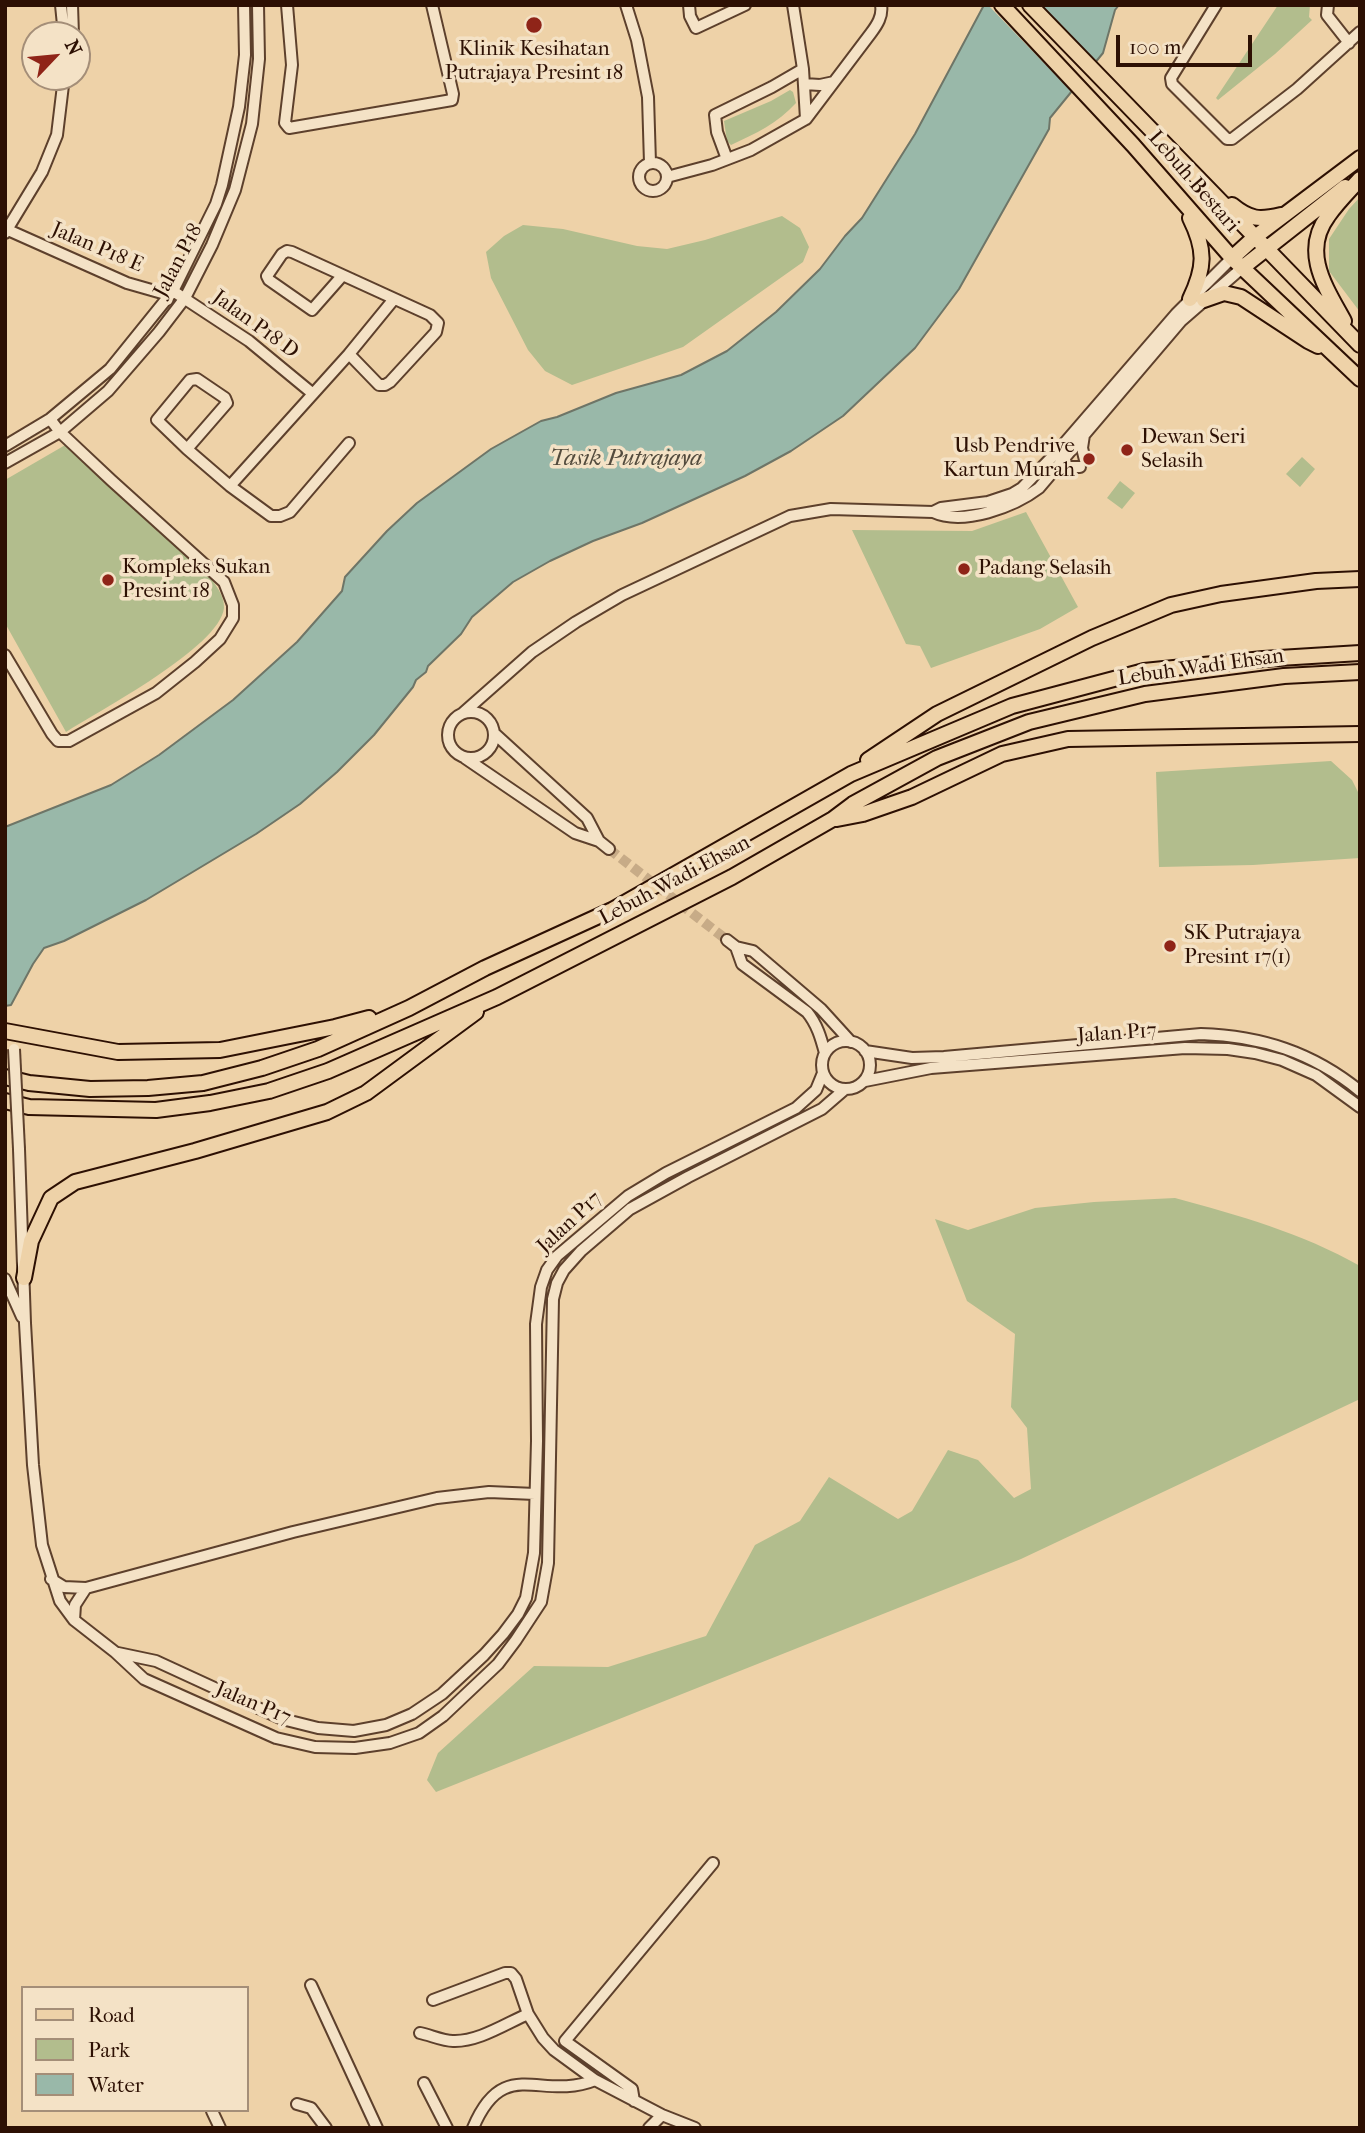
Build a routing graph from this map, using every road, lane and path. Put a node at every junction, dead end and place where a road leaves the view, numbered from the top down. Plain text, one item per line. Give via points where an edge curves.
1 (244, 5) edge
2 (258, 5) edge
3 (287, 5) edge
4 (432, 5) edge
5 (626, 5) edge
6 (688, 5) edge
7 (745, 5) edge
8 (793, 5) edge
9 (881, 5) edge
10 (1002, 5) edge
11 (1030, 5) edge
12 (1216, 5) edge
13 (1328, 5) edge
14 (1360, 32) edge
15 (1349, 43) junction
16 (803, 69) junction
17 (834, 82) junction
18 (804, 84) junction
19 (64, 91) edge
20 (806, 119) junction
21 (1360, 158) edge
22 (727, 159) junction
23 (650, 163) junction
24 (1190, 167) junction
25 (667, 177) junction
26 (1360, 177) edge
27 (1180, 198) junction
28 (1286, 213) junction
29 (7, 231) edge
30 (1260, 243) junction
31 (1237, 263) junction
32 (342, 276) junction
33 (173, 291) junction
34 (185, 298) junction
35 (394, 299) junction
36 (1197, 300) junction
37 (1357, 342) edge
38 (1332, 352) junction
39 (349, 354) junction
40 (1360, 379) edge
41 (312, 393) junction
42 (50, 419) junction
43 (60, 432) junction
44 (1084, 435) junction
45 (349, 443) dead end
46 (5, 446) edge
47 (187, 449) junction
48 (1065, 450) junction
49 (5, 463) edge
50 (1055, 471) junction
51 (230, 486) junction
52 (933, 512) junction
53 (1360, 571) edge
54 (1360, 579) edge
55 (1315, 581) junction
56 (1360, 653) edge
57 (5, 655) edge
58 (1360, 672) edge
59 (487, 692) junction
60 (463, 713) junction
61 (491, 722) junction
62 (495, 734) junction
63 (1360, 735) edge
64 (465, 758) junction
65 (851, 774) junction
66 (833, 820) junction
67 (599, 841) junction
68 (609, 849) tunnel mouth
69 (497, 997) junction
70 (409, 1007) junction
71 (10, 1032) edge
72 (851, 1042) junction
73 (865, 1051) junction
74 (825, 1053) junction
75 (823, 1073) junction
76 (5, 1077) edge
77 (864, 1081) junction
78 (844, 1090) junction
79 (1360, 1091) edge
80 (5, 1101) edge
81 (1360, 1107) edge
82 (24, 1278) junction
83 (5, 1279) edge
84 (25, 1323) junction
85 (535, 1494) junction
86 (51, 1579) junction
87 (86, 1588) junction
88 (526, 1598) junction
89 (541, 1602) junction
90 (74, 1620) junction
91 (115, 1652) junction
92 (262, 1710) junction
93 (257, 1729) junction
94 (713, 1863) dead end
95 (311, 1984) dead end
96 (433, 2000) dead end
97 (528, 2014) junction
98 (420, 2033) dead end
99 (594, 2080) junction
100 (424, 2083) dead end
101 (634, 2101) junction
102 (297, 2104) dead end
103 (212, 2112) edge
104 (662, 2115) junction
105 (220, 2128) edge
106 (326, 2128) edge
107 (377, 2128) edge
108 (447, 2128) edge
109 (473, 2128) edge
110 (649, 2128) edge
111 (695, 2128) edge

1 - 33 street, Jalan P18 via 239,107 222,185
2 - 34 street, Jalan P18 via 255,98 239,177
3 - 4 street via 292,65 285,123 289,128 452,100
5 - 23 street via 648,97
6 - 7 street via 696,28
8 - 16 street
9 - 17 street via 878,22
10 - 27 main road, Lebuh Bestari
11 - 24 main road, Lebuh Bestari
12 - 15 street via 1171,78 1227,139 1297,89
13 - 15 street via 1327,15
14 - 15 street
16 - 18 street
16 - 22 street via 715,115
17 - 18 street
17 - 20 street
18 - 20 street
19 - 29 street via 57,135 42,172
20 - 22 street
21 - 28 main road
22 - 25 street
23 - 25 street via 660,165
23 - 25 street via 640,171 643,187 659,190
24 - 28 main road via 1241,213 1258,219
24 - 30 main road, Lebuh Bestari
26 - 30 main road
26 - 37 main road via 1326,217 1315,253 1318,271
27 - 31 main road, Lebuh Bestari
27 - 36 main road via 1201,247
28 - 30 main road
29 - 33 street, Jalan P18 E via 127,283 162,293
30 - 31 main road
30 - 37 main road, Lebuh Bestari
31 - 36 street
31 - 38 main road, Lebuh Bestari
32 - 32 street via 312,310 267,276 287,251
32 - 35 street
33 - 34 street, Jalan P18 D
33 - 42 street, Jalan P18 via 110,369
34 - 41 street, Jalan P18 D via 249,341
34 - 43 street, Jalan P18 via 108,391
35 - 39 street
35 - 39 street via 435,319 436,332 385,385 379,385
36 - 38 main road via 1224,293 1241,297
36 - 44 street
36 - 48 street via 1158,334
38 - 40 main road, Lebuh Bestari
39 - 41 street
41 - 51 street
42 - 43 street
42 - 46 street, Jalan P18
43 - 49 street, Jalan P18
43 - 57 street via 224,582 233,618 220,639 156,693 65,742 52,734
44 - 48 street
44 - 50 street via 1082,463
45 - 51 street via 285,515 271,516
47 - 47 street via 157,420 190,380 197,379 227,403
47 - 51 street
48 - 50 street
48 - 52 street via 1012,494
50 - 52 street via 1030,495 1005,507 965,516
52 - 59 street via 831,509 790,516 603,606 532,652
53 - 55 main road
54 - 55 main road
55 - 65 main road via 1171,606 1092,638 937,714
56 - 65 main road, Lebuh Wadi Ehsan via 1144,671 1012,706
58 - 66 main road, Lebuh Wadi Ehsan via 1284,676 1145,694 1029,722 937,758 853,804
59 - 60 street
59 - 61 street
60 - 61 street via 475,712
60 - 64 street via 449,726 448,740
61 - 62 street
62 - 64 street via 486,753
62 - 67 street via 587,818
63 - 66 main road via 1068,739 1002,754 912,797
64 - 67 street via 575,833
65 - 70 main road, Lebuh Wadi Ehsan via 612,910
66 - 69 main road, Lebuh Wadi Ehsan
67 - 68 street
69 - 80 main road, Lebuh Wadi Ehsan via 328,1071 270,1091 156,1110 29,1107
69 - 82 main road via 366,1093 327,1112 75,1182 51,1198 31,1241
70 - 71 main road via 220,1050 118,1052
70 - 76 main road, Lebuh Wadi Ehsan via 318,1049 204,1083 90,1089
71 - 82 street, Jalan P17, bridge
72 - 73 street
72 - 74 street via 836,1043
72 - 74 street via 821,1009 753,951 732,943 742,964 807,1012
73 - 77 street via 870,1066
73 - 79 street, Jalan P17 via 912,1058 1229,1035 1272,1043 1312,1060
74 - 75 street
75 - 78 street
75 - 85 street, Jalan P17 via 816,1090 796,1108 638,1189 557,1256 547,1270 537,1305
77 - 78 street
77 - 81 street, Jalan P17 via 931,1068 1185,1048 1228,1049 1282,1060 1316,1075
78 - 89 street, Jalan P17 via 822,1109 630,1209 564,1270 553,1299 548,1563
82 - 84 street, Jalan P17
83 - 84 street, Jalan P17
84 - 86 street, Jalan P17 via 33,1465 42,1545
85 - 87 street via 489,1492 437,1498
85 - 88 street, Jalan P17 via 534,1553
86 - 87 street via 64,1587
86 - 90 street, Jalan P17
87 - 90 street via 75,1605
88 - 89 street
88 - 92 street, Jalan P17 via 503,1634 465,1674 442,1694 394,1721 354,1731 318,1728
89 - 93 street, Jalan P17 via 498,1664 419,1733 355,1748 315,1747
90 - 91 street, Jalan P17
91 - 92 street, Jalan P17 via 156,1661
91 - 93 street, Jalan P17 via 144,1679
92 - 93 street
94 - 101 street via 565,2041 632,2089
95 - 107 street
96 - 97 street via 511,1973
97 - 98 street via 460,2041
97 - 99 street via 554,2050
99 - 101 street
99 - 109 street via 570,2087 504,2087 492,2096
100 - 108 street
101 - 104 street
102 - 106 street via 312,2108
103 - 105 street
104 - 110 street
104 - 111 street

